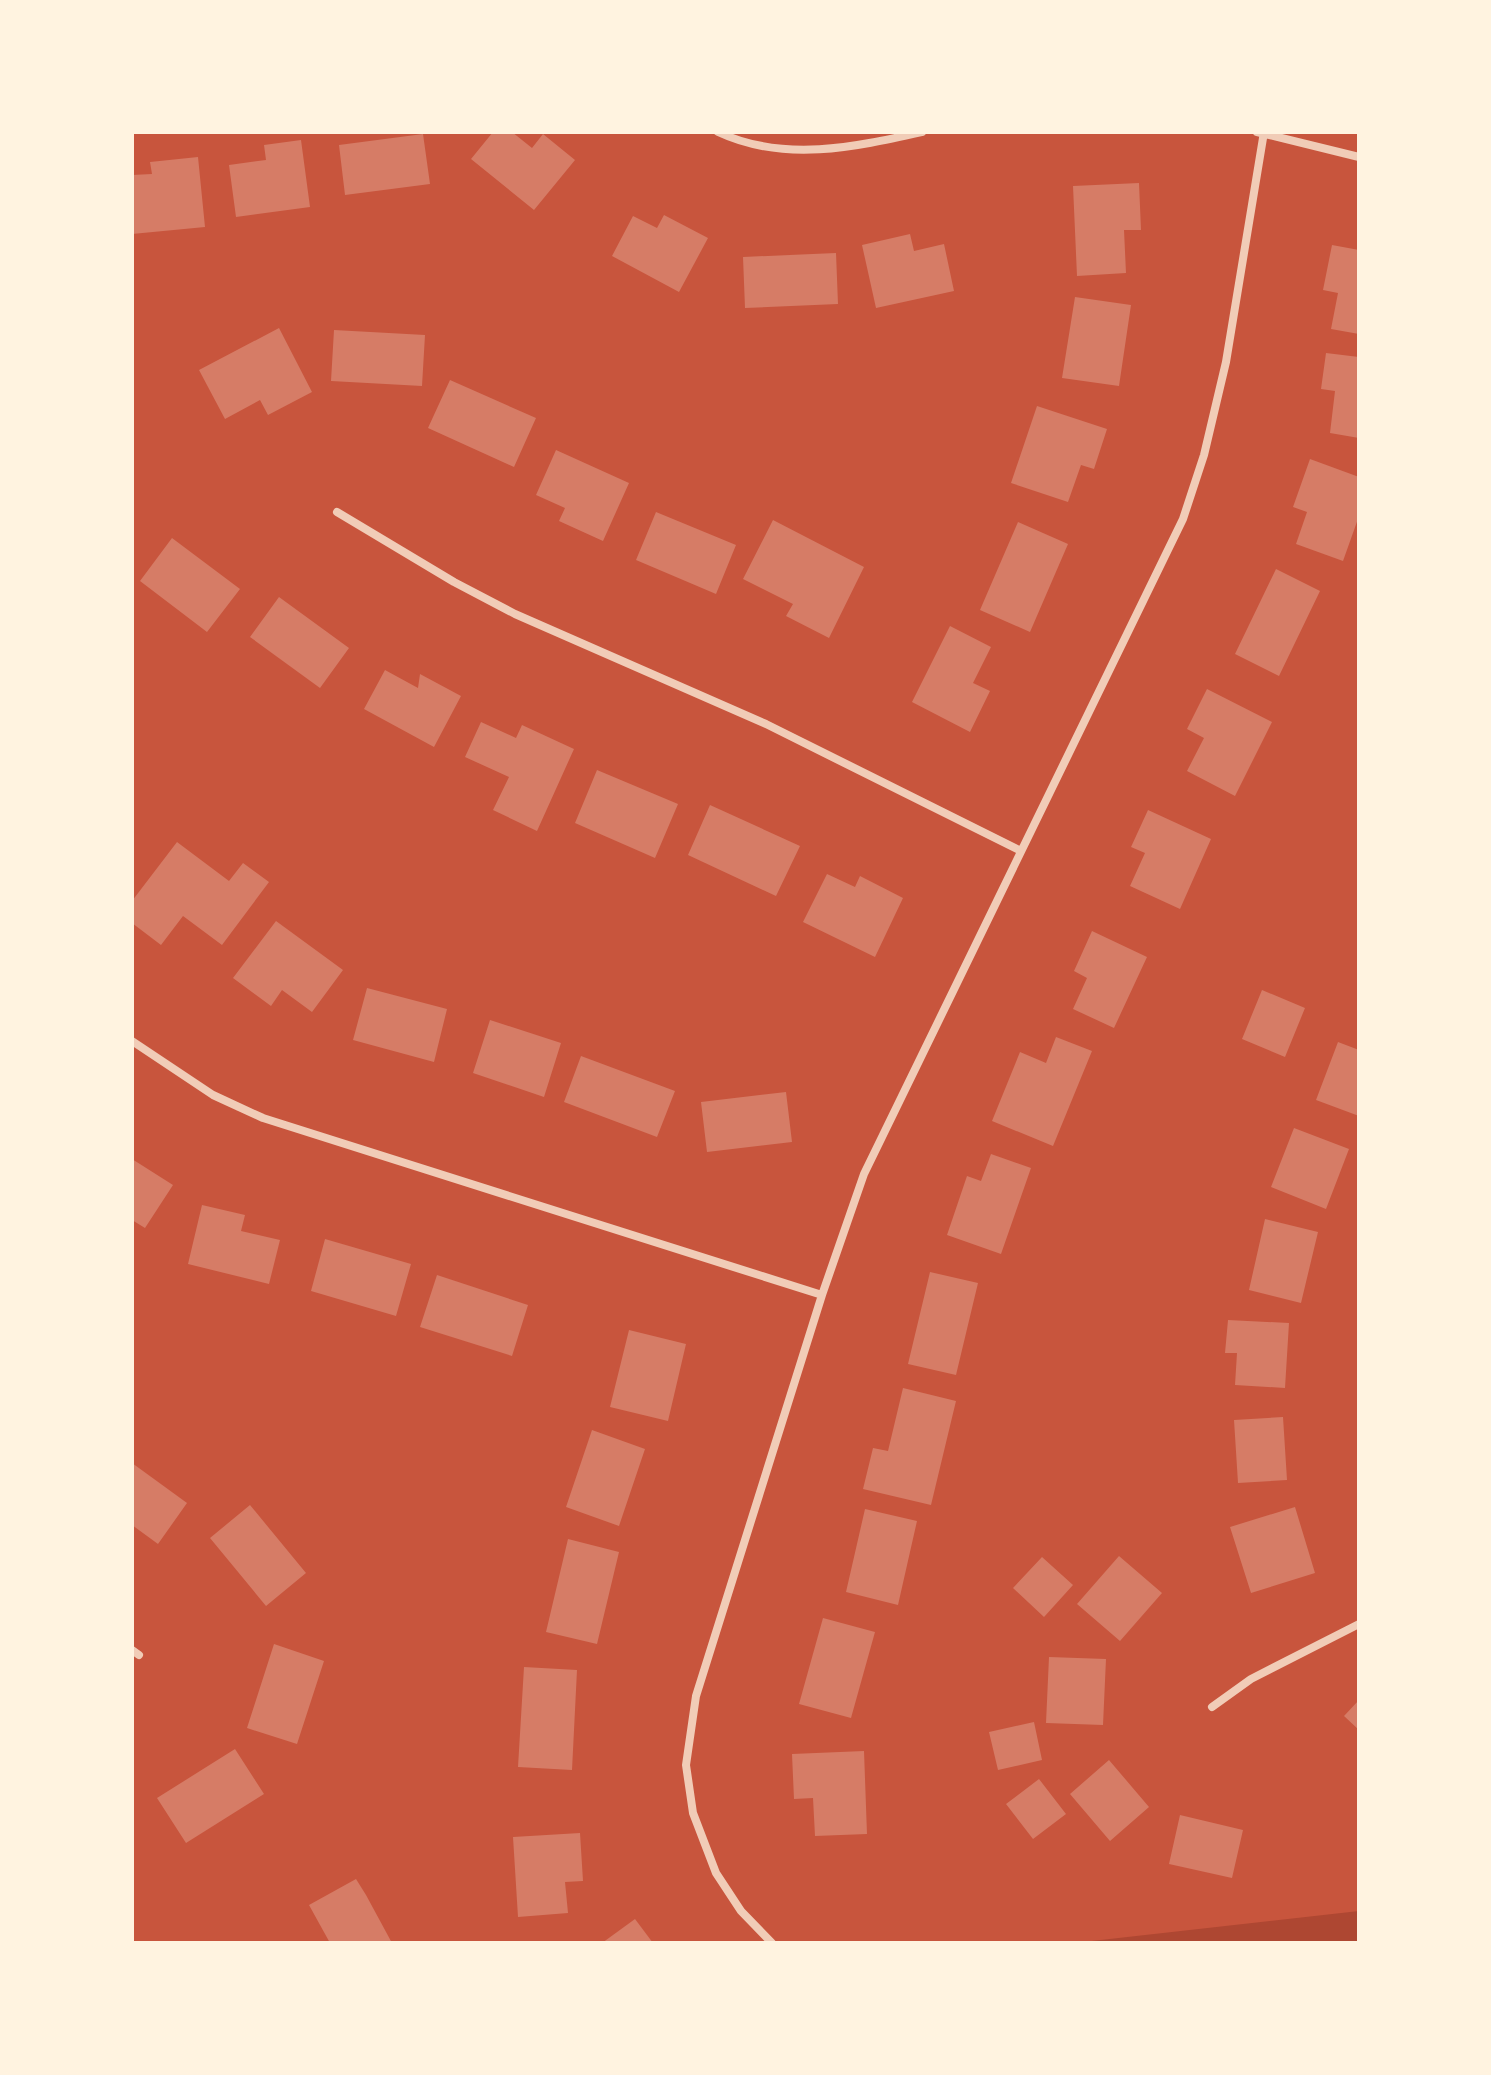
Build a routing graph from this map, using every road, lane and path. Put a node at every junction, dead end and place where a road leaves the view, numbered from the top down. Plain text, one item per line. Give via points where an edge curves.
1 (718, 132) edge
2 (922, 132) edge
3 (1257, 132) edge
4 (1264, 132) edge
5 (1359, 157) edge
6 (337, 512) dead end
7 (1019, 850) junction
8 (132, 1041) edge
9 (822, 1295) junction
10 (1359, 1624) edge
11 (1212, 1707) dead end
12 (772, 1943) edge

1 - 2 street via 791,150 850,148
3 - 4 street
4 - 5 street
4 - 7 street via 1226,362 1183,519
6 - 7 street via 515,614 766,724
7 - 9 street via 864,1174
8 - 9 street via 213,1095 263,1118
9 - 12 street via 696,1696 686,1765 693,1813 716,1873 741,1911
10 - 11 street via 1251,1679

